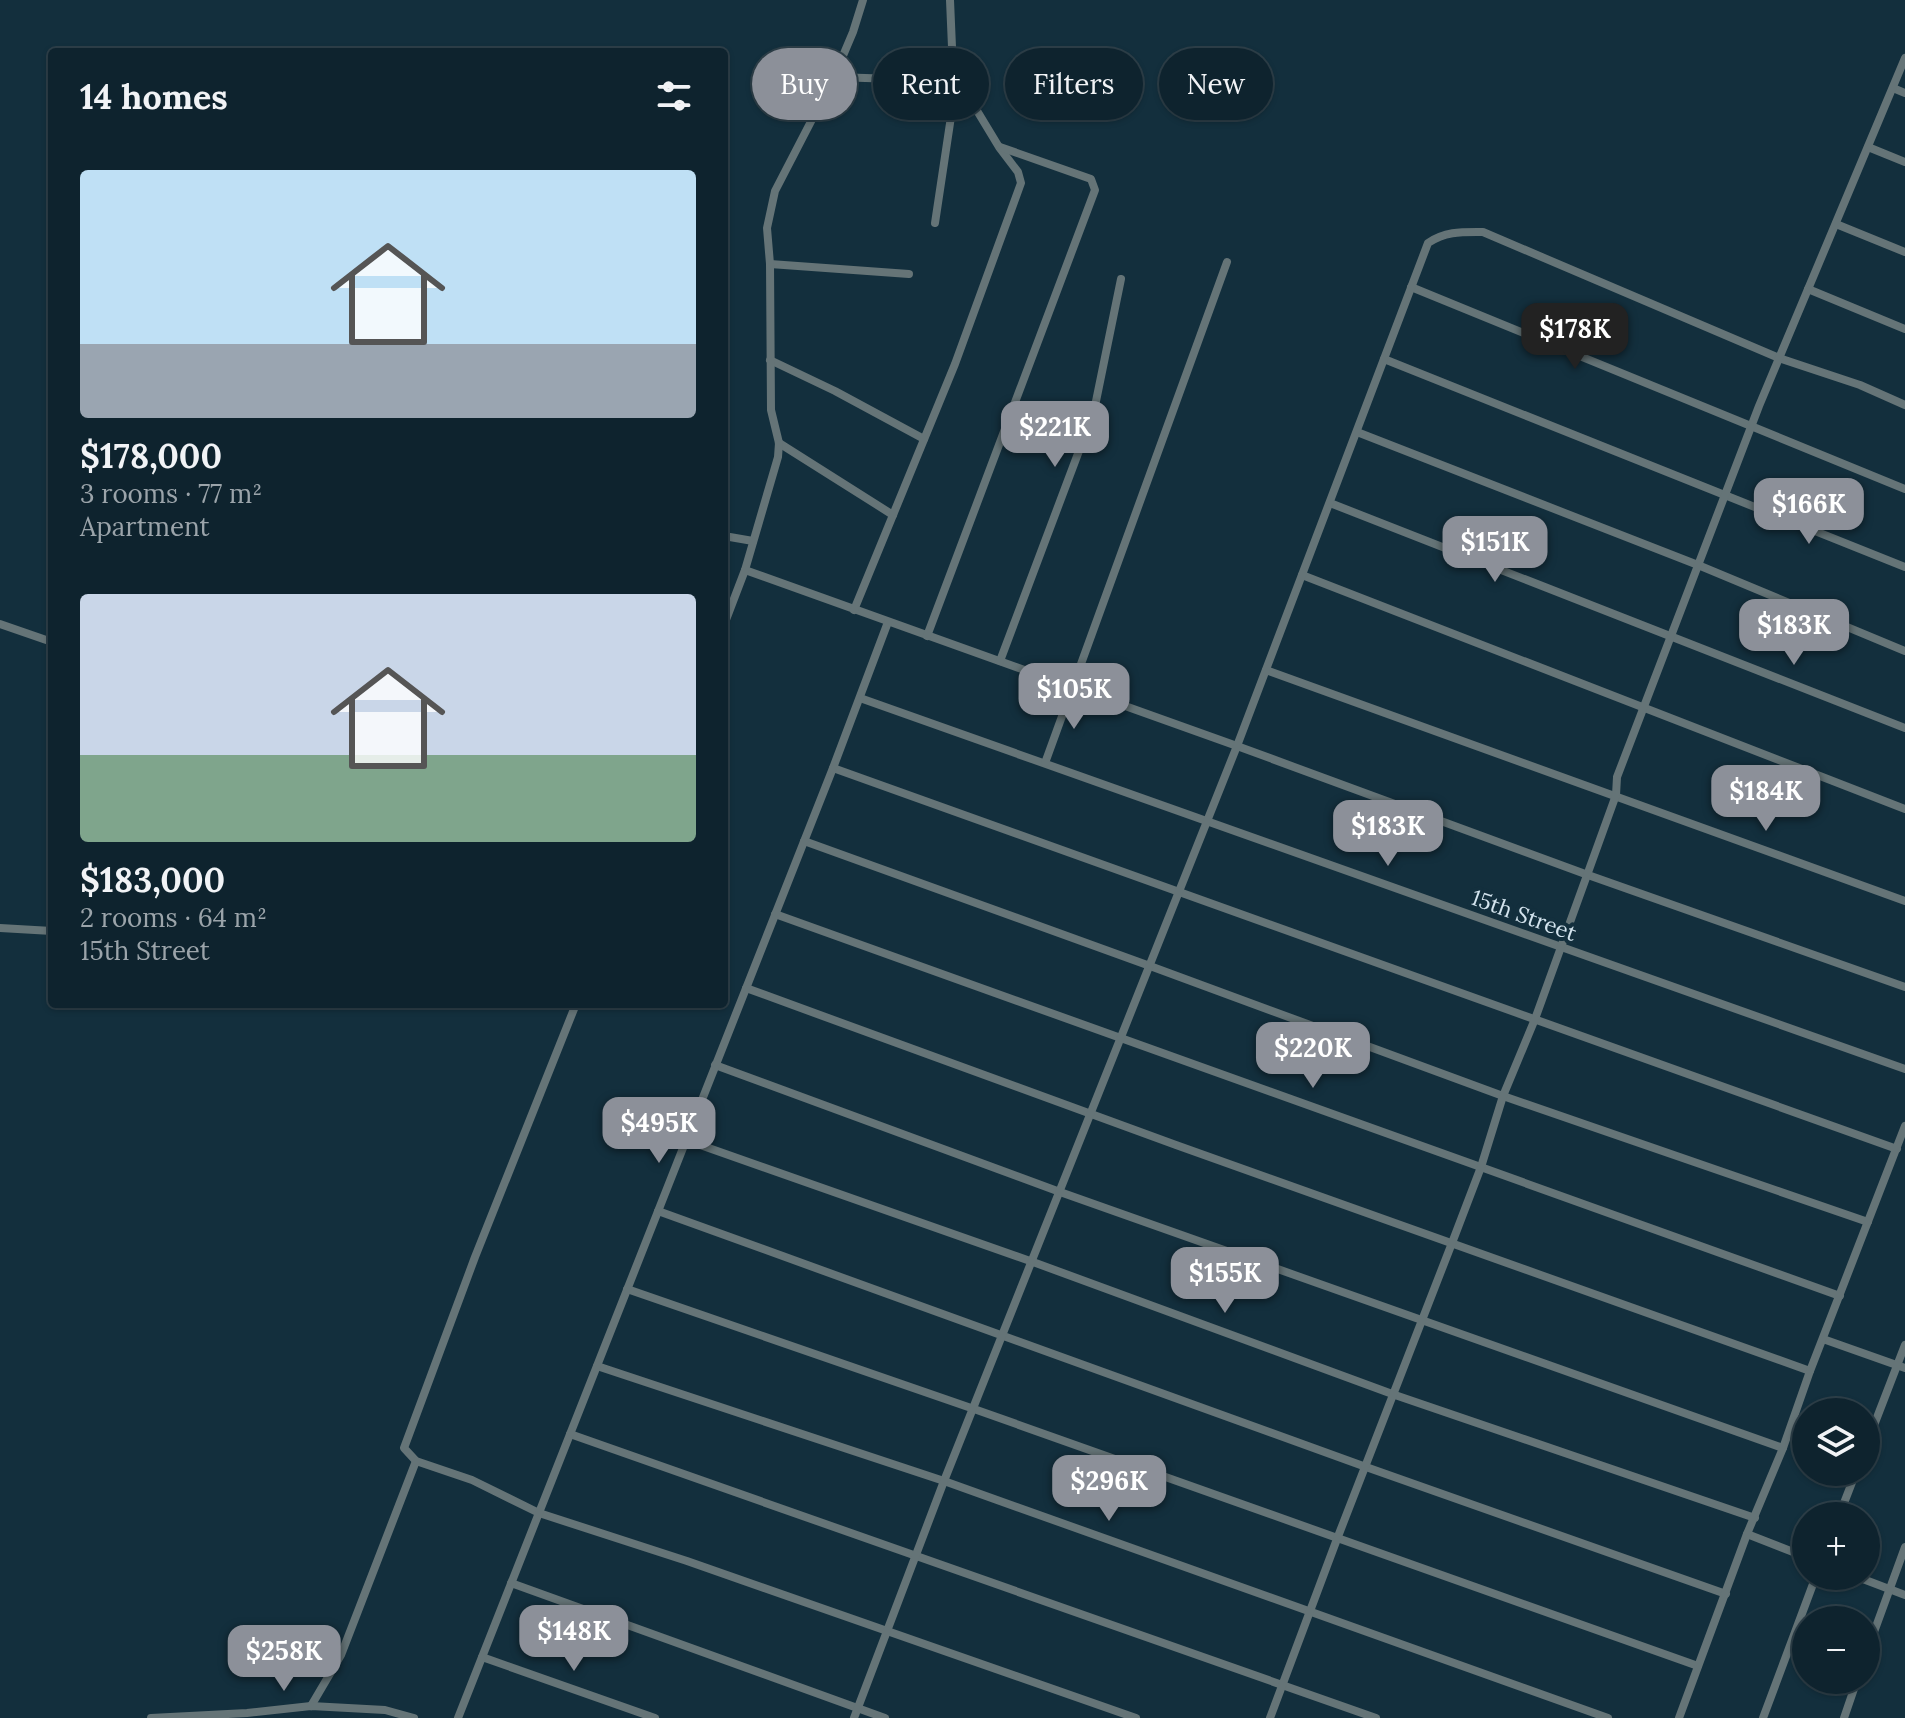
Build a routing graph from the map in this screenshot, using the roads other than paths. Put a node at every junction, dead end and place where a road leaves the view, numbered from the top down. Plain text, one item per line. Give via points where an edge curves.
1 (863, 0) edge
2 (950, 0) edge
3 (846, 48) edge
4 (952, 48) edge
5 (1905, 58) edge
6 (1893, 88) junction
7 (1905, 93) edge
8 (812, 120) edge
9 (950, 120) edge
10 (983, 120) edge
11 (999, 147) junction
12 (1868, 147) junction
13 (1905, 162) edge
14 (935, 223) dead end
15 (1836, 224) junction
16 (1905, 252) edge
17 (1227, 262) dead end
18 (770, 264) junction
19 (909, 274) dead end
20 (1121, 279) dead end
21 (1411, 287) junction
22 (1808, 289) junction
23 (1905, 329) edge
24 (1779, 358) junction
25 (1384, 359) junction
26 (770, 360) junction
27 (1905, 405) edge
28 (1752, 425) junction
29 (1357, 432) junction
30 (924, 439) junction
31 (779, 443) junction
32 (1905, 489) edge
33 (1725, 496) junction
34 (1330, 503) junction
35 (893, 515) junction
36 (728, 537) edge
37 (753, 541) junction
38 (1698, 565) junction
39 (1905, 567) edge
40 (745, 570) junction
41 (1302, 575) junction
42 (854, 610) junction
43 (728, 615) edge
44 (888, 622) junction
45 (0, 624) edge
46 (927, 636) junction
47 (1671, 636) junction
48 (48, 641) edge
49 (1905, 651) edge
50 (1000, 661) junction
51 (1266, 670) junction
52 (1074, 689) junction
53 (860, 698) junction
54 (1644, 706) junction
55 (1905, 728) edge
56 (1237, 746) junction
57 (1045, 763) junction
58 (833, 768) junction
59 (1616, 795) junction
60 (1905, 809) edge
61 (1208, 820) junction
62 (804, 841) junction
63 (1588, 875) junction
64 (1180, 892) junction
65 (1905, 901) edge
66 (775, 914) junction
67 (0, 928) edge
68 (48, 931) edge
69 (1561, 947) junction
70 (1150, 966) junction
71 (1905, 987) edge
72 (746, 988) junction
73 (574, 1008) edge
74 (1535, 1019) junction
75 (1121, 1039) junction
76 (715, 1065) junction
77 (1905, 1069) edge
78 (1503, 1096) junction
79 (1091, 1114) junction
80 (1905, 1126) edge
81 (686, 1140) junction
82 (1903, 1140) edge
83 (1897, 1149) junction
84 (1481, 1167) junction
85 (1060, 1192) junction
86 (658, 1211) junction
87 (1868, 1222) junction
88 (1452, 1243) junction
89 (1033, 1262) junction
90 (627, 1289) junction
91 (1840, 1296) junction
92 (1423, 1321) junction
93 (1003, 1337) junction
94 (1823, 1339) junction
95 (1905, 1345) edge
96 (597, 1366) junction
97 (1901, 1367) edge
98 (1810, 1371) junction
99 (1395, 1395) junction
100 (974, 1409) junction
101 (1880, 1414) edge
102 (570, 1434) junction
103 (1783, 1448) junction
104 (416, 1461) junction
105 (1366, 1467) junction
106 (944, 1481) junction
107 (539, 1513) junction
108 (1755, 1518) junction
109 (1747, 1534) junction
110 (1337, 1539) junction
111 (1905, 1547) edge
112 (1792, 1552) edge
113 (917, 1556) junction
114 (511, 1583) junction
115 (1880, 1586) edge
116 (1889, 1589) junction
117 (1811, 1590) edge
118 (1726, 1594) junction
119 (1905, 1595) edge
120 (1311, 1612) junction
121 (1880, 1614) edge
122 (887, 1631) junction
123 (482, 1657) junction
124 (1698, 1666) junction
125 (1283, 1685) junction
126 (1852, 1694) edge
127 (311, 1706) junction
128 (857, 1708) junction
129 (151, 1718) edge
130 (414, 1718) edge
131 (458, 1718) edge
132 (655, 1718) edge
133 (854, 1718) edge
134 (885, 1718) edge
135 (1136, 1718) edge
136 (1270, 1718) edge
137 (1376, 1718) edge
138 (1608, 1718) edge
139 (1679, 1718) edge
140 (1763, 1718) edge
141 (1844, 1718) edge

1 - 3 street
2 - 4 street
5 - 6 street
6 - 7 street
6 - 12 street
8 - 18 street via 775,191 767,228
9 - 14 street
10 - 11 street
11 - 30 street via 1021,183
11 - 46 street via 1091,179 1095,190
12 - 13 street
12 - 15 street
15 - 16 street
15 - 22 street
17 - 52 street
18 - 19 street
18 - 26 street
20 - 50 street via 1094,411
21 - 24 street via 1428,243 1459,232 1483,232
21 - 25 street
21 - 28 street
22 - 23 street
22 - 24 street
24 - 27 street
24 - 28 street
25 - 29 street
25 - 33 street
26 - 30 street
26 - 31 street via 771,410
28 - 32 street
28 - 33 street
29 - 34 street
29 - 38 street
30 - 35 street
31 - 35 street
31 - 37 street
33 - 38 street
33 - 39 street
34 - 41 street
34 - 47 street
35 - 42 street
36 - 37 street
37 - 40 street
38 - 47 street
38 - 49 street
40 - 42 street
40 - 43 street
41 - 51 street
41 - 54 street
42 - 44 street
44 - 46 street
44 - 53 street
45 - 48 street
46 - 50 street
47 - 54 street
47 - 55 street
50 - 52 street
51 - 56 street
51 - 59 street
52 - 56 street
52 - 57 street
53 - 57 street, 15th Street
53 - 58 street
54 - 59 street via 1617,777
54 - 60 street
56 - 61 street
56 - 63 street
57 - 61 street, 15th Street
58 - 62 street
58 - 64 street
59 - 63 street
59 - 65 street
61 - 64 street
61 - 69 street, 15th Street
62 - 66 street
62 - 70 street
63 - 69 street
63 - 71 street
64 - 70 street
64 - 74 street
66 - 72 street
66 - 75 street
67 - 68 street
69 - 74 street
69 - 77 street, 15th Street
70 - 75 street
70 - 78 street
72 - 76 street
72 - 79 street
73 - 104 street via 404,1448
74 - 78 street
74 - 83 street
75 - 79 street
75 - 84 street
76 - 81 street
76 - 85 street
78 - 84 street
78 - 87 street
79 - 85 street
79 - 88 street
80 - 82 street
81 - 86 street
81 - 89 street
82 - 83 street
83 - 87 street
84 - 88 street
84 - 91 street
85 - 89 street
85 - 92 street
86 - 90 street
86 - 93 street
87 - 91 street
88 - 92 street
88 - 98 street
89 - 93 street
89 - 99 street
90 - 96 street
90 - 100 street
91 - 94 street
92 - 99 street
92 - 103 street
93 - 100 street
93 - 105 street
94 - 97 street
94 - 98 street
95 - 97 street
96 - 102 street
96 - 106 street
97 - 101 street
98 - 103 street
99 - 105 street
99 - 108 street
100 - 106 street
100 - 110 street
102 - 107 street
102 - 113 street
103 - 108 street
104 - 107 street via 472,1480
104 - 127 street via 341,1655
105 - 110 street
105 - 118 street
106 - 113 street
106 - 120 street
107 - 114 street
107 - 122 street
108 - 109 street
109 - 112 street
109 - 118 street
110 - 120 street
110 - 124 street
111 - 116 street
113 - 122 street
113 - 125 street
114 - 123 street
114 - 128 street
115 - 116 street
116 - 119 street
116 - 121 street
117 - 140 street
118 - 124 street
120 - 125 street
120 - 138 street
122 - 128 street
122 - 135 street
123 - 131 street
123 - 132 street
124 - 139 street
125 - 136 street
125 - 137 street
126 - 141 street
127 - 129 street
127 - 130 street via 385,1710
128 - 133 street
128 - 134 street

